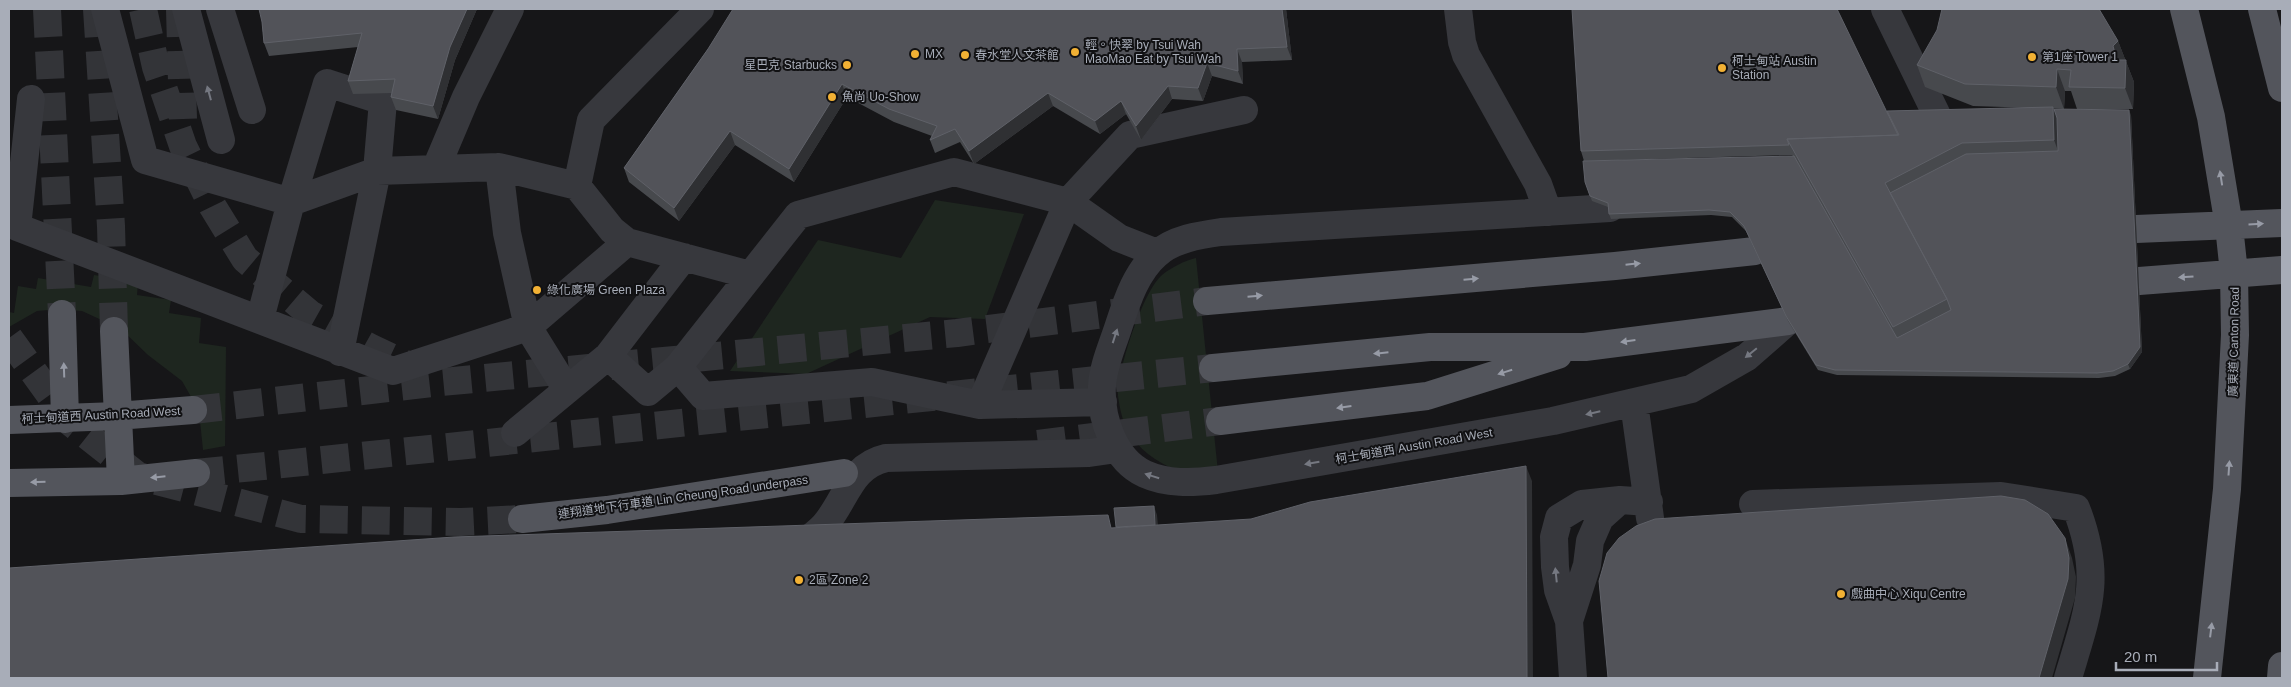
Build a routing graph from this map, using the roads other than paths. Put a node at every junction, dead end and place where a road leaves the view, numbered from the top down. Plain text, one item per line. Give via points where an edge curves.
1 (105, 9) edge
2 (186, 9) edge
3 (220, 9) edge
4 (510, 9) edge
5 (700, 9) edge
6 (1458, 9) edge
7 (1885, 9) edge
8 (2184, 9) edge
9 (2262, 9) edge
10 (2282, 88) edge
11 (31, 99) dead end
12 (252, 110) dead end
13 (1244, 110) dead end
14 (221, 140) dead end
15 (499, 167) junction
16 (436, 168) junction
17 (1963, 168) edge
18 (377, 171) junction
19 (578, 186) junction
20 (291, 202) junction
21 (1068, 202) junction
22 (1610, 208) edge
23 (1548, 212) junction
24 (2282, 223) edge
25 (2229, 226) junction
26 (2136, 229) edge
27 (626, 242) junction
28 (1755, 251) edge
29 (1157, 253) junction
30 (684, 257) junction
31 (2282, 270) edge
32 (2234, 274) junction
33 (750, 275) junction
34 (2139, 281) edge
35 (1207, 301) tunnel mouth
36 (62, 314) tunnel mouth
37 (260, 319) junction
38 (1788, 321) joint
39 (528, 327) junction
40 (114, 331) tunnel mouth
41 (1586, 347) junction
42 (340, 352) junction
43 (608, 356) junction
44 (678, 367) junction
45 (1213, 368) tunnel mouth
46 (567, 390) junction
47 (1103, 402) junction
48 (1634, 404) junction
49 (980, 405) junction
50 (193, 410) tunnel mouth
51 (117, 416) junction
52 (65, 419) junction
53 (9, 420) edge
54 (1220, 421) tunnel mouth
55 (515, 433) dead end
56 (1117, 449) junction
57 (196, 473) tunnel mouth
58 (844, 473) dead end
59 (121, 481) junction
60 (9, 482) edge
61 (1620, 500) junction
62 (1649, 502) junction
63 (1753, 504) dead end
64 (522, 519) tunnel mouth
65 (1652, 540) edge
66 (784, 566) edge
67 (1569, 622) junction
68 (2282, 666) edge
69 (1573, 678) edge
70 (2068, 678) edge
71 (2207, 678) edge
72 (2281, 678) edge

1 - 20 street via 145,160
14 -> 2 street
3 - 12 street
4 - 16 street
5 - 19 street via 590,120
6 - 23 street via 1466,56 1538,184
7 - 17 street
25 -> 8 main road, 廣東道 Canton Road via 2211,116
9 - 10 main road
11 - 37 street via 17,228
13 - 21 street via 1130,135
15 - 16 street
15 - 19 street
15 - 39 street via 507,232
16 - 18 street
18 - 20 street
18 - 20 street via 383,101 327,84
18 - 42 street
19 - 27 street via 612,230
20 - 37 street
21 - 29 street via 1119,238
21 - 33 street via 954,172 798,215
21 - 49 street
22 - 23 street, 柯士甸道西 Austin Road West
23 - 29 street, 柯士甸道西 Austin Road West via 1221,232 1191,238
25 -> 24 main road
25 - 26 main road
25 - 32 main road, 廣東道 Canton Road
27 - 30 street
27 - 39 street
35 -> 28 main road
47 -> 29 street, 柯士甸道西 Austin Road West via 1105,366 1130,295
30 - 33 street
30 - 43 street
31 - 32 main road
32 -> 34 main road
71 -> 32 main road, 廣東道 Canton Road via 2229,471 2235,335
33 - 44 street
52 -> 36 main road
37 - 42 street
38 -> 41 main road, 柯士甸道西 Austin Road West
38 -> 48 street, 柯士甸道西 Austin Road West via 1747,357 1691,389
39 - 42 street via 393,371
39 - 46 street
40 - 51 main road
41 -> 45 main road, 柯士甸道西 Austin Road West via 1430,347
41 -> 54 main road via 1428,396
43 - 44 street via 648,392
43 - 46 street
44 - 49 street via 703,396 872,382
46 - 55 street
47 - 49 street
47 - 56 street, 柯士甸道西 Austin Road West
48 -> 56 street, 柯士甸道西 Austin Road West via 1544,423 1216,480 1169,481 1144,474
48 - 62 street
50 - 51 main road, 柯士甸道西 Austin Road West
51 - 52 main road, 柯士甸道西 Austin Road West
51 - 59 main road
52 - 53 main road, 柯士甸道西 Austin Road West
56 - 66 street via 1089,453 886,458 876,461 857,474 826,524 788,558
57 -> 59 main road
58 - 64 main road, 連翔道地下行車道 Lin Cheung Road underpass via 607,510
59 -> 60 main road
61 - 62 street
61 - 67 street via 1600,518 1590,541
67 -> 61 street via 1558,590 1555,566 1554,537 1559,518 1582,504
62 - 65 street
63 - 70 street via 2001,496 2076,508 2086,534 2092,583 2089,606
67 - 69 street
68 - 72 main road

